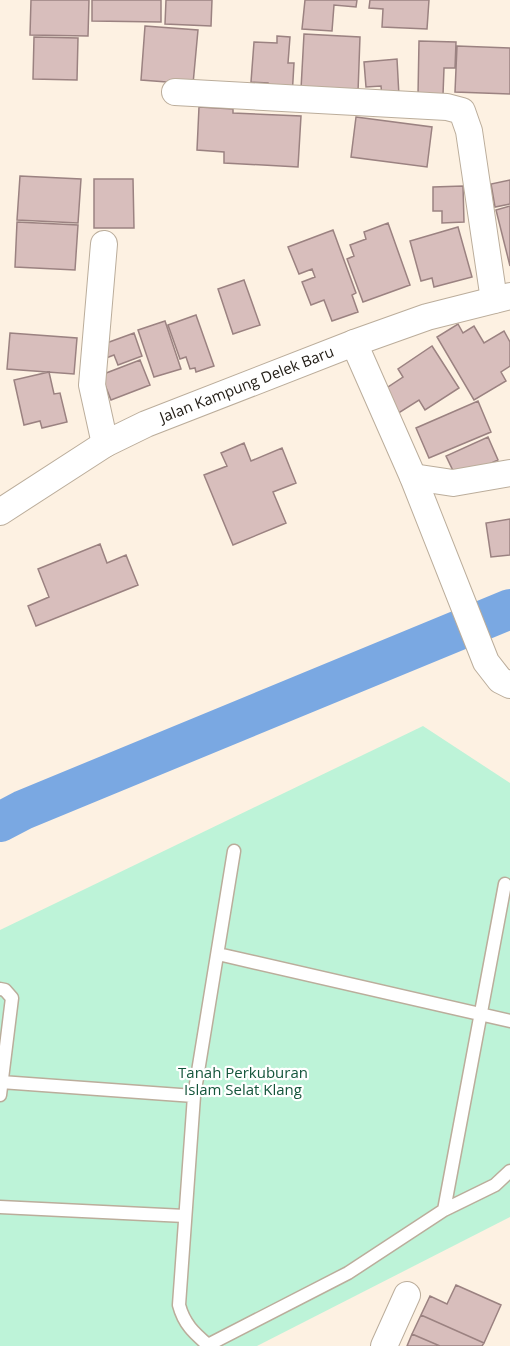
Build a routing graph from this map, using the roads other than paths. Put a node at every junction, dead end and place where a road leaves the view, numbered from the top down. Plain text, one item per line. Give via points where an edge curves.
1 (175, 92) dead end
2 (104, 244) dead end
3 (502, 298) edge
4 (354, 343) junction
5 (105, 444) junction
6 (510, 473) edge
7 (413, 477) junction
8 (0, 512) edge
9 (510, 685) edge
10 (234, 851) dead end
11 (505, 884) dead end
12 (218, 954) junction
13 (0, 989) edge
14 (481, 1014) junction
15 (510, 1021) edge
16 (1, 1082) edge
17 (0, 1095) edge
18 (194, 1096) junction
19 (510, 1171) edge
20 (0, 1207) edge
21 (444, 1210) junction
22 (185, 1216) junction
23 (407, 1295) dead end
24 (207, 1346) edge
25 (384, 1346) edge

1 - 3 street via 447,107 462,111
2 - 5 street via 92,385
3 - 4 street, Jalan Kampung Delek Baru via 427,317
4 - 5 street, Jalan Kampung Delek Baru via 146,424
4 - 7 street
5 - 8 street, Jalan Kampung Delek Baru
6 - 7 street via 453,483
7 - 9 street via 486,662 500,680
10 - 12 lane
11 - 14 lane
12 - 14 lane
12 - 18 lane
13 - 16 lane via 12,998
14 - 15 lane
14 - 21 lane
16 - 17 lane
16 - 18 lane
18 - 22 lane
19 - 21 lane via 495,1185
20 - 22 lane
21 - 24 lane via 348,1273
22 - 24 lane via 179,1305 191,1331
23 - 25 street

